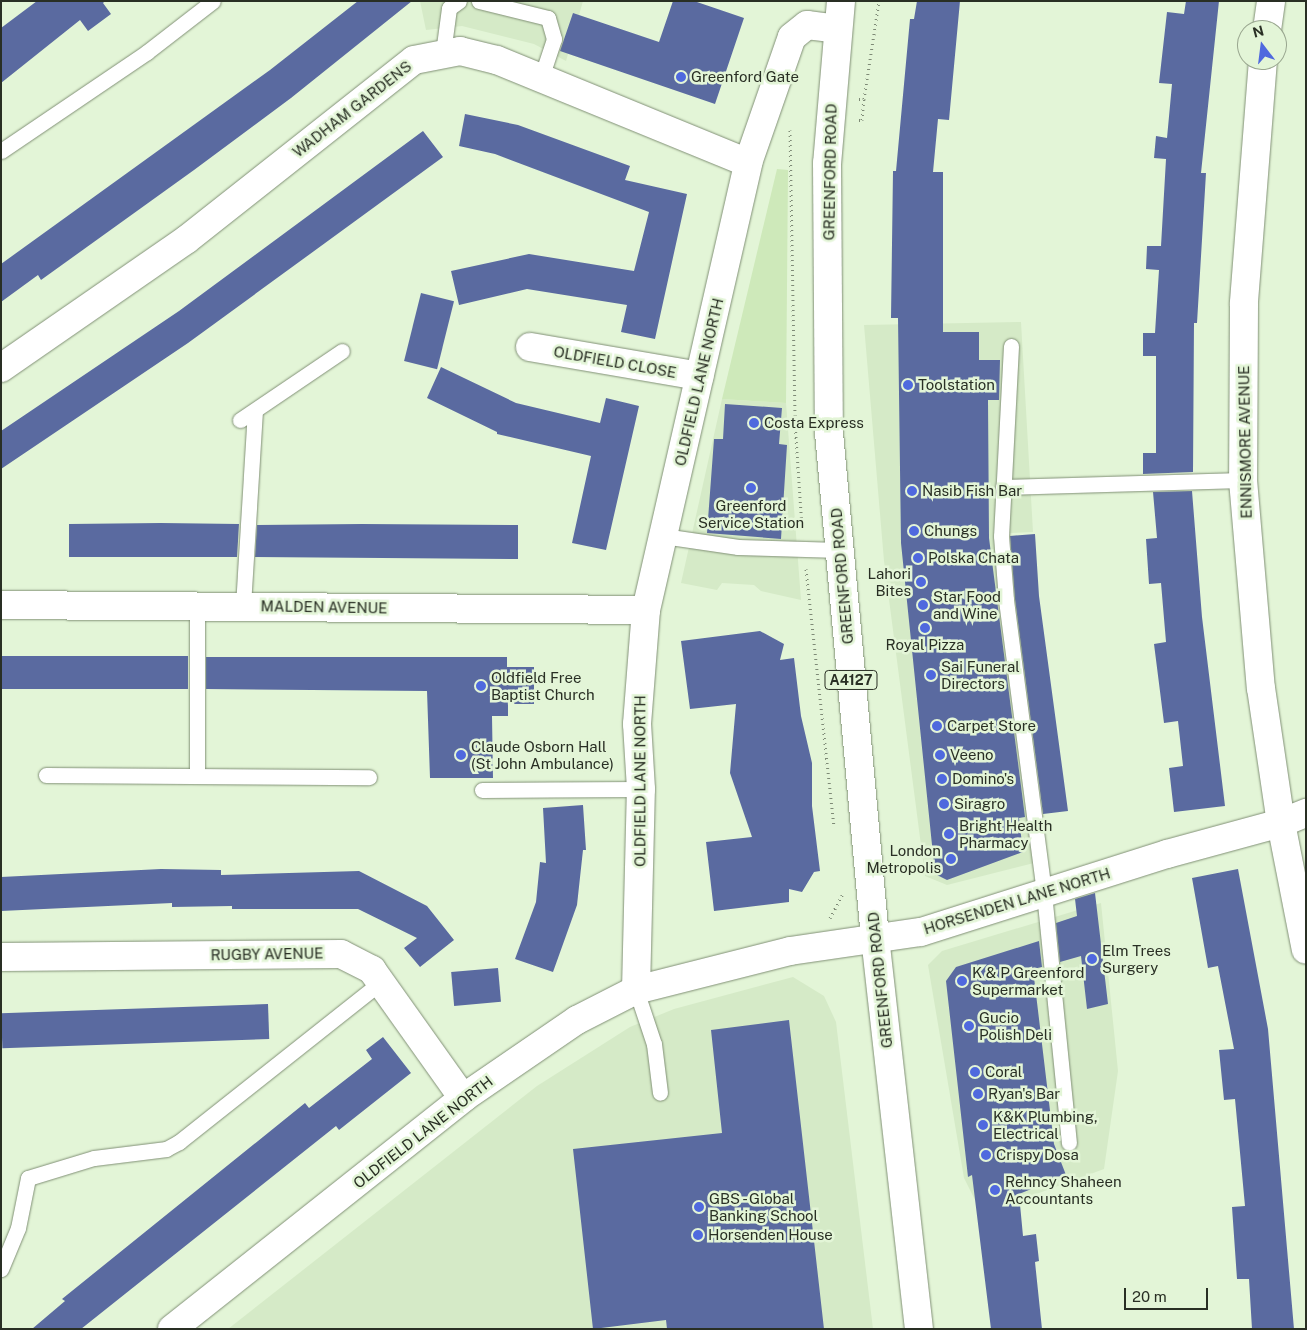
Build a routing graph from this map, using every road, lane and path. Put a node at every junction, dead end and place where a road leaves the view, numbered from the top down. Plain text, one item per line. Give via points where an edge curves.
1 (213, 1) edge
2 (460, 1) edge
3 (479, 1) edge
4 (841, 1) edge
5 (879, 1) edge
6 (1271, 1) edge
7 (1268, 20) edge
8 (838, 29) junction
9 (443, 53) junction
10 (1262, 70) edge
11 (541, 78) junction
12 (858, 99) dead end
13 (864, 99) junction
14 (855, 120) dead end
15 (1, 152) edge
16 (748, 163) junction
17 (1011, 346) dead end
18 (530, 347) dead end
19 (342, 351) dead end
20 (1, 368) edge
21 (700, 376) junction
22 (255, 412) junction
23 (240, 420) dead end
24 (1243, 480) junction
25 (1003, 487) junction
26 (663, 536) junction
27 (839, 550) junction
28 (1, 605) edge
29 (243, 606) junction
30 (197, 608) junction
31 (646, 610) junction
32 (197, 775) junction
33 (46, 776) dead end
34 (370, 778) dead end
35 (641, 789) junction
36 (482, 790) dead end
37 (1306, 812) edge
38 (1281, 823) junction
39 (1044, 893) junction
40 (875, 937) junction
41 (1306, 950) edge
42 (1, 957) edge
43 (381, 982) junction
44 (636, 990) junction
45 (660, 1093) dead end
46 (463, 1098) junction
47 (1069, 1143) dead end
48 (1, 1269) edge
49 (172, 1329) edge
50 (919, 1329) edge

1 - 15 lane via 147,52
2 - 9 lane via 448,8
3 - 11 lane via 548,18 554,39
4 - 8 street, GREENFORD ROAD / A4127
5 - 13 path
6 - 7 street
8 - 16 street, OLDFIELD LANE NORTH via 807,25 792,37
8 - 27 street, GREENFORD ROAD / A4127 via 828,183 829,433
9 - 11 street, WADHAM GARDENS via 470,53
9 - 20 street, WADHAM GARDENS via 414,60 186,240
10 - 24 street, ENNISMORE AVENUE via 1244,304
11 - 16 street, WADHAM GARDENS
12 - 13 path, GREENFORD ROAD
13 - 14 path via 862,120
16 - 21 street, OLDFIELD LANE NORTH
17 - 25 lane
18 - 21 street, OLDFIELD CLOSE
19 - 22 lane
21 - 26 street, OLDFIELD LANE NORTH
22 - 23 lane
22 - 29 lane
24 - 25 lane
24 - 38 street, ENNISMORE AVENUE via 1261,688
25 - 39 lane via 1001,536 1006,600
26 - 27 lane via 738,547
26 - 31 street, OLDFIELD LANE NORTH
27 - 40 street, GREENFORD ROAD / A4127
28 - 30 street, MALDEN AVENUE
29 - 30 street, MALDEN AVENUE
29 - 31 street, MALDEN AVENUE
30 - 32 lane
31 - 35 street, OLDFIELD LANE NORTH via 637,724
32 - 33 lane
32 - 34 lane
35 - 36 lane
35 - 44 street, OLDFIELD LANE NORTH
37 - 38 street, HORSENDEN LANE NORTH
38 - 39 street, HORSENDEN LANE NORTH via 1167,854
38 - 41 street, ENNISMORE AVENUE
39 - 40 street, HORSENDEN LANE NORTH via 921,932
39 - 47 lane
40 - 44 street, HORSENDEN LANE NORTH via 790,951
40 - 50 street, GREENFORD ROAD / A4127
42 - 43 street, RUGBY AVENUE via 341,954 372,970
43 - 46 street, RUGBY AVENUE
43 - 48 lane via 179,1142 166,1149 94,1158 28,1178 18,1228
44 - 45 lane via 654,1044
44 - 46 street, OLDFIELD LANE NORTH via 578,1020
46 - 49 street, OLDFIELD LANE NORTH

